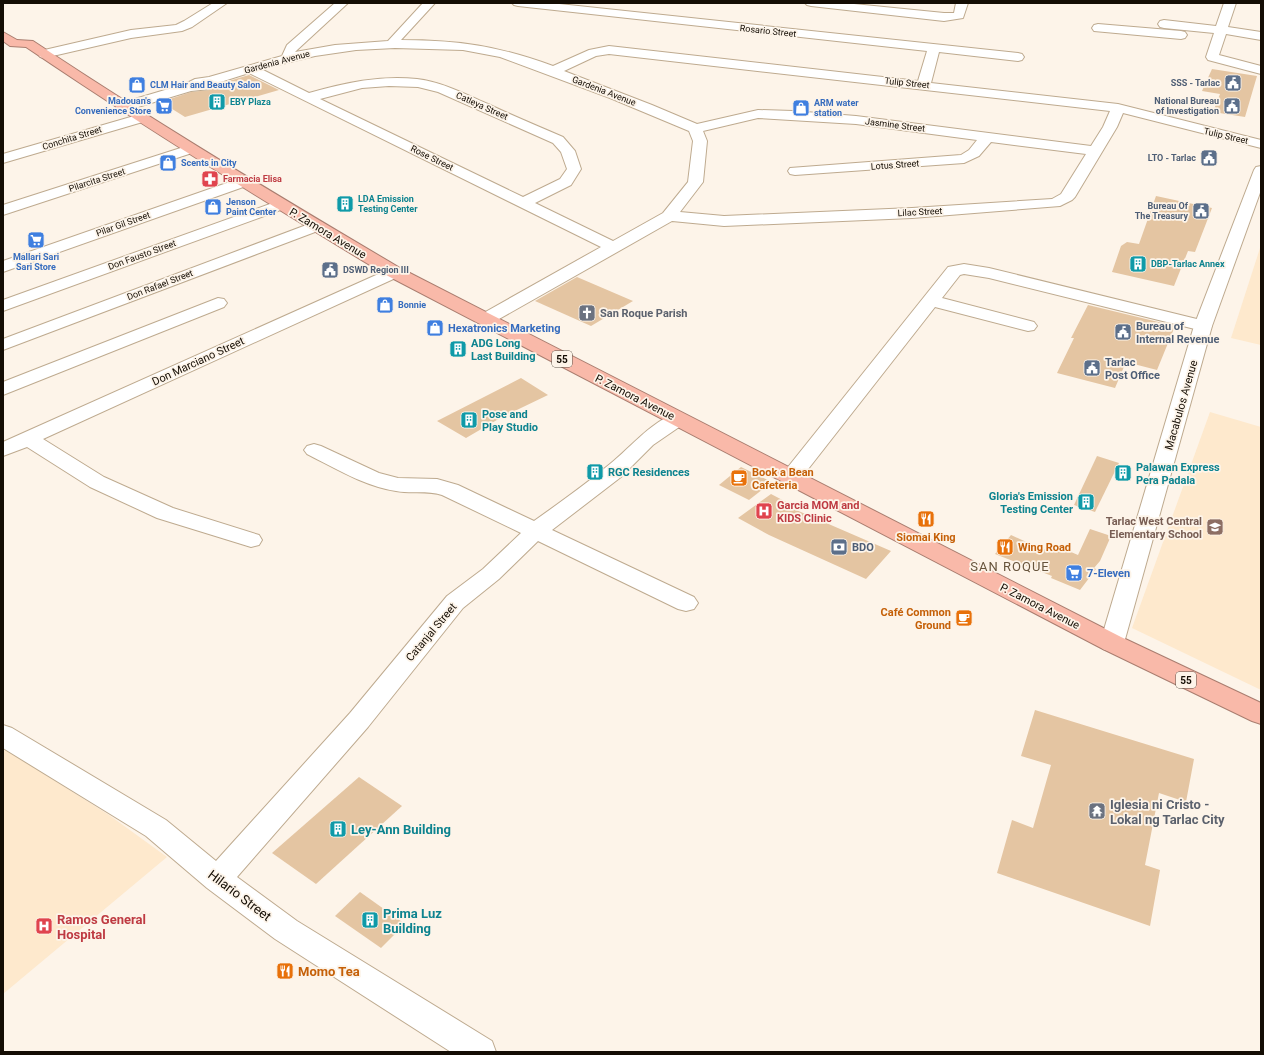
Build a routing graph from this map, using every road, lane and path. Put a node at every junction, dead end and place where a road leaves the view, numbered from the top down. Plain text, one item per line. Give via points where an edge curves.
1 (221, 3) edge
2 (342, 3) edge
3 (429, 3) edge
4 (518, 3) edge
5 (811, 3) edge
6 (962, 3) edge
7 (1230, 3) edge
8 (1164, 24) dead end
9 (1098, 28) dead end
10 (1220, 35) junction
11 (3, 36) edge
12 (1261, 36) edge
13 (392, 45) junction
14 (934, 48) junction
15 (44, 54) junction
16 (1018, 57) dead end
17 (286, 60) junction
18 (251, 69) junction
19 (1261, 70) edge
20 (553, 71) junction
21 (924, 85) junction
22 (308, 98) junction
23 (123, 107) junction
24 (1118, 108) junction
25 (141, 118) junction
26 (695, 130) junction
27 (987, 137) junction
28 (1261, 144) edge
29 (190, 149) junction
30 (1096, 151) junction
31 (3, 159) edge
32 (1261, 170) edge
33 (795, 171) dead end
34 (244, 182) junction
35 (523, 203) junction
36 (281, 205) junction
37 (3, 210) edge
38 (669, 216) junction
39 (317, 226) junction
40 (613, 247) junction
41 (3, 267) edge
42 (394, 272) junction
43 (932, 301) junction
44 (218, 303) dead end
45 (3, 306) edge
46 (486, 319) junction
47 (1028, 326) dead end
48 (1203, 326) junction
49 (3, 345) edge
50 (3, 389) edge
51 (678, 419) junction
52 (29, 439) junction
53 (3, 450) edge
54 (314, 450) dead end
55 (791, 477) junction
56 (537, 530) junction
57 (251, 540) dead end
58 (686, 603) dead end
59 (1112, 643) junction
60 (1261, 714) edge
61 (3, 735) edge
62 (217, 879) junction
63 (480, 1052) edge

1 - 15 street via 178,28 131,34
2 - 17 street via 291,48
3 - 13 street
4 - 14 street, Rosario Street
5 - 6 street via 944,17 958,16
7 - 10 street
8 - 10 street
9 - 10 street
10 - 12 street
10 - 19 street via 1212,57
11 - 15 highway, P. Zamora Avenue / 55 via 14,43 24,38
13 - 17 street, Gardenia Avenue via 314,52
13 - 20 street, Gardenia Avenue via 484,49
14 - 16 street, Rosario Street
14 - 21 street
15 - 23 highway, P. Zamora Avenue / 55
17 - 18 street, Gardenia Avenue
18 - 22 street, Rose Street
18 - 23 street, Gardenia Avenue via 210,81 207,85 190,87
20 - 21 street, Tulip Street via 593,53 609,50
20 - 26 street, Gardenia Avenue via 619,96
21 - 24 street, Tulip Street
22 - 35 street, Rose Street
22 - 35 street, Catleya Street via 361,83 419,83 454,93 558,140 568,151 574,169 566,182
23 - 25 highway, P. Zamora Avenue / 55
24 - 28 street, Tulip Street
24 - 30 street, Lilac Street
25 - 29 highway, P. Zamora Avenue / 55
25 - 31 street, Conchita Street
26 - 27 street, Jasmine Street via 758,114 856,120
26 - 38 street via 700,141 695,182
27 - 30 street, Jasmine Street
27 - 33 street, Lotus Street via 974,153 964,159
29 - 34 highway, P. Zamora Avenue / 55
29 - 37 street, Pilarcita Street
30 - 38 street, Lilac Street via 1067,197 1055,203 912,213 724,221
32 - 48 street, Macabulos Avenue
34 - 36 highway, P. Zamora Avenue / 55
34 - 41 street, Pilar Gil Street
35 - 40 street, Rose Street
36 - 39 highway, P. Zamora Avenue / 55
36 - 45 street, Don Fausto Street
38 - 40 street
39 - 42 highway, P. Zamora Avenue / 55
39 - 49 street, Don Rafael Street
40 - 46 street
42 - 46 highway, P. Zamora Avenue / 55
42 - 52 street, Don Marciano Street
43 - 47 street
43 - 48 street via 954,272 964,269
43 - 55 street
44 - 50 street
46 - 51 highway, P. Zamora Avenue / 55
48 - 59 street, Macabulos Avenue
51 - 55 highway, P. Zamora Avenue / 55
51 - 56 street, Catanjal Street via 646,441 614,472
52 - 53 street, Don Marciano Street
52 - 57 street via 97,482 165,513
54 - 56 street via 372,478 397,485 437,486 450,490
55 - 59 highway, P. Zamora Avenue / 55
56 - 58 street
56 - 62 street, Catanjal Street via 491,574 455,602 359,720
59 - 60 highway, P. Zamora Avenue / 55
61 - 62 street, Hilario Street via 156,828
62 - 63 street, Hilario Street via 286,930

